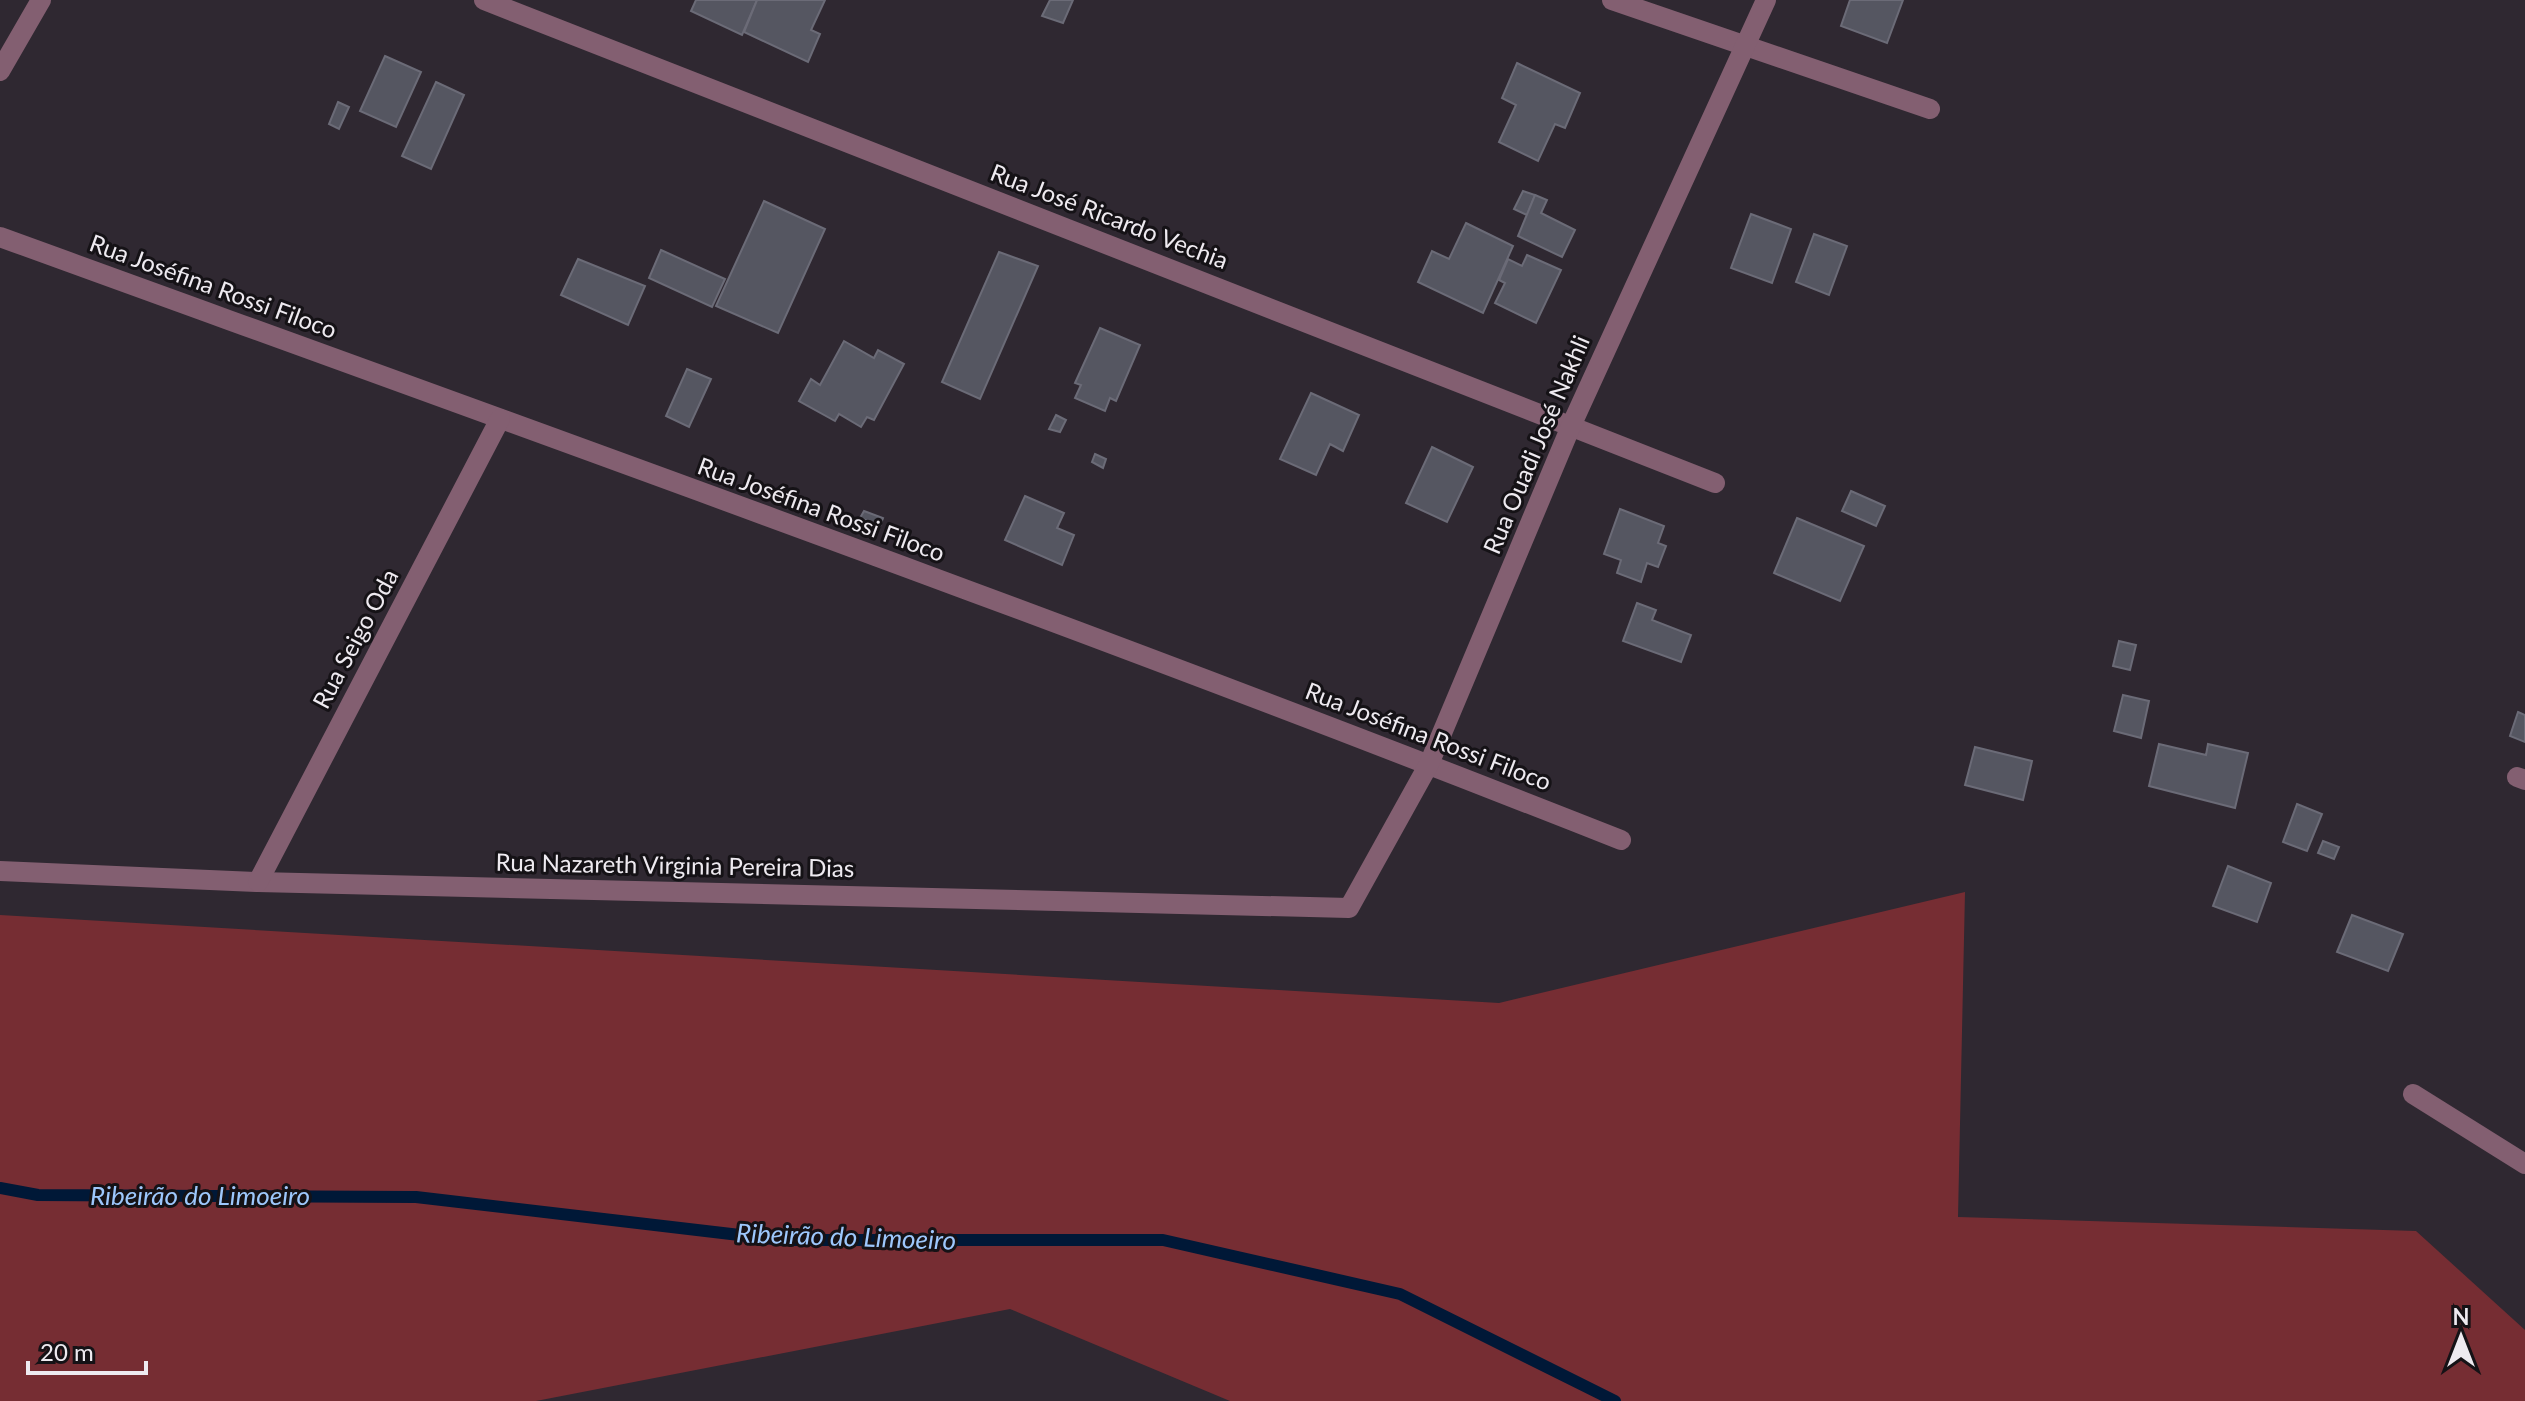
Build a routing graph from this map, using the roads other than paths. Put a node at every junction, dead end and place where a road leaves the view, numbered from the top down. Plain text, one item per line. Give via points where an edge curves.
1 (41, 0) edge
2 (484, 0) edge
3 (1612, 0) edge
4 (1766, 0) edge
5 (1744, 47) junction
6 (0, 71) edge
7 (1930, 109) dead end
8 (0, 237) edge
9 (500, 419) junction
10 (1571, 426) junction
11 (1715, 483) dead end
12 (1429, 764) junction
13 (1621, 840) dead end
14 (0, 871) edge
15 (258, 882) junction
16 (1349, 908) joint
17 (2413, 1094) dead end
18 (2525, 1164) edge

1 - 6 street
2 - 10 street, Rua José Ricardo Vechia
3 - 5 street
4 - 5 street, Rua Ouadi José Nakhli
5 - 7 street
5 - 10 street, Rua Ouadi José Nakhli
8 - 9 street, Rua Joséfina Rossi Filoco
9 - 12 street, Rua Joséfina Rossi Filoco
9 - 15 street, Rua Seigo Oda
10 - 11 street, Rua José Ricardo Vechia
10 - 12 street, Rua Ouadi José Nakhli
12 - 13 street, Rua Joséfina Rossi Filoco
12 - 16 street, Rua Ouadi José Nakhli
14 - 15 street, Rua Nazareth Virginia Pereira Dias
15 - 16 street, Rua Nazareth Virginia Pereira Dias
17 - 18 street

